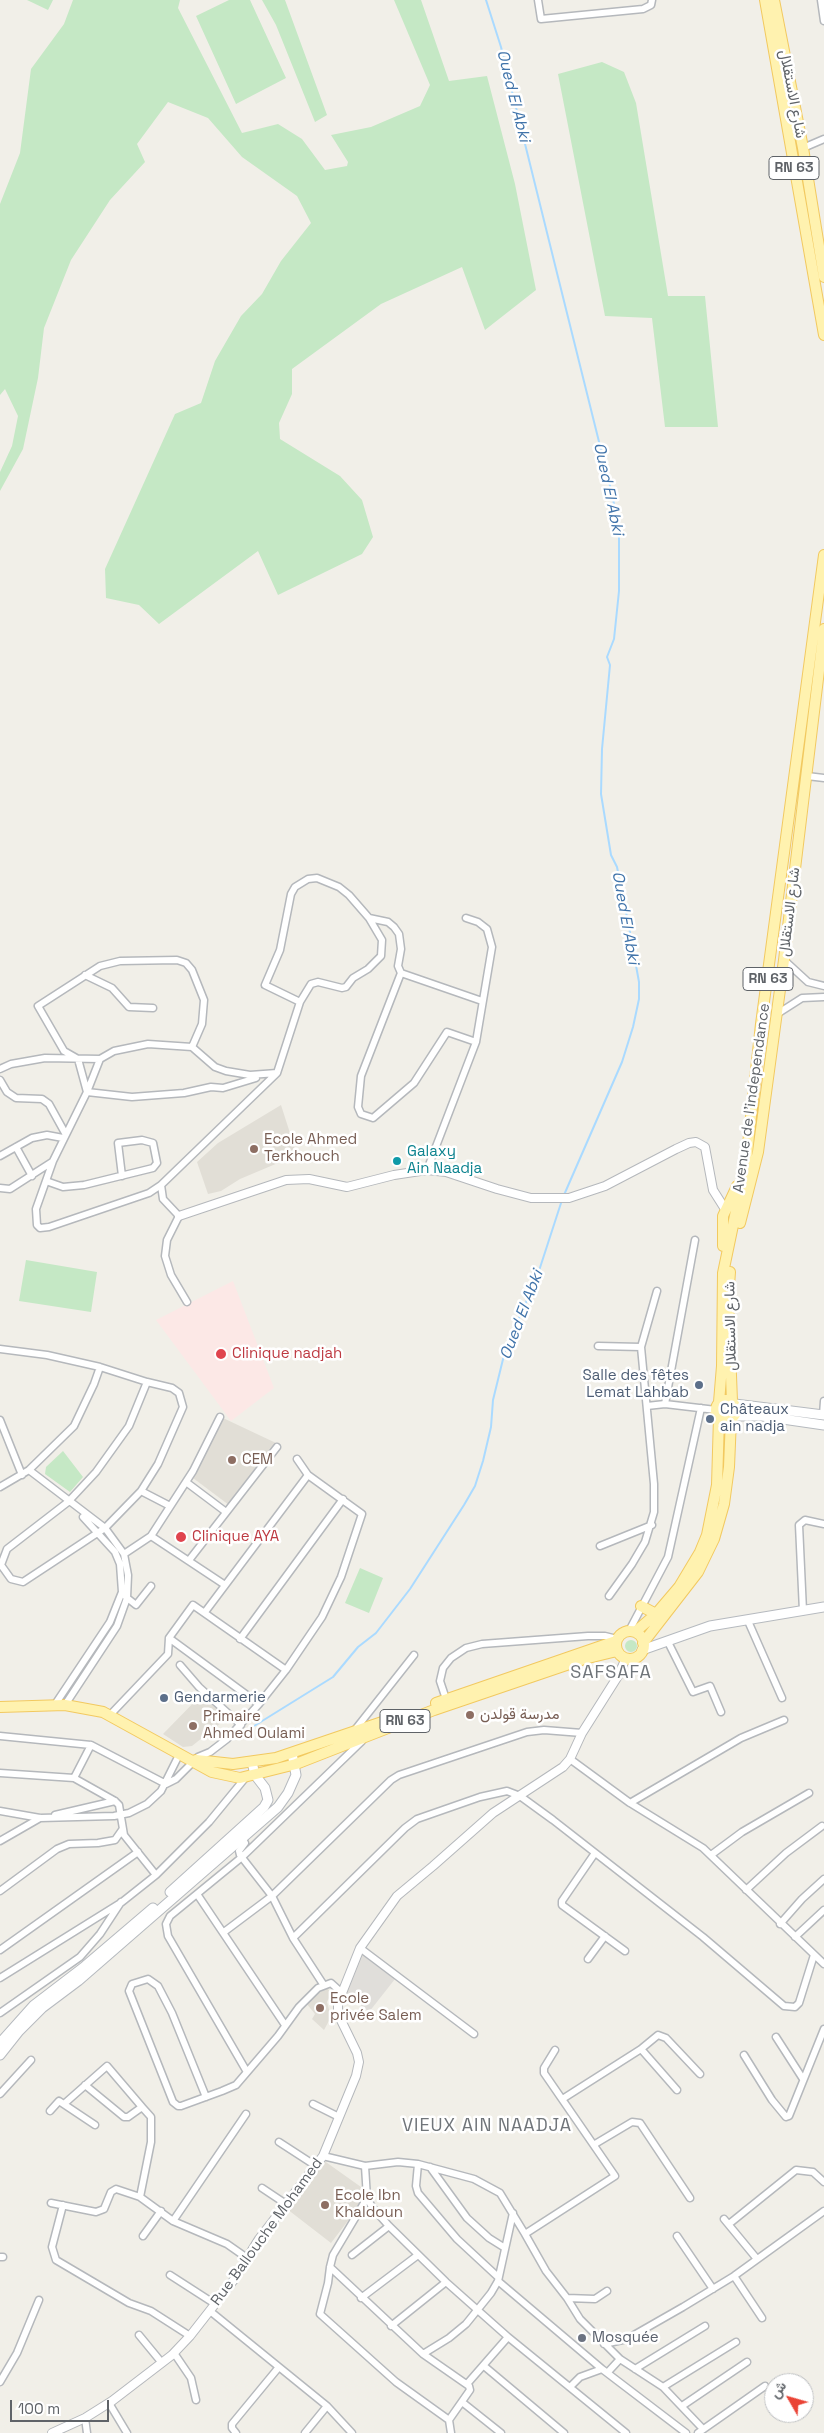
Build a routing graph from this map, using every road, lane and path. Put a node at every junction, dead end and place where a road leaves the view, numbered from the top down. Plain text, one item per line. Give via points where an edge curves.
1 (538, 0) edge
2 (652, 0) edge
3 (765, 0) edge
4 (774, 0) edge
5 (821, 0) edge
6 (824, 21) edge
7 (822, 141) edge
8 (803, 148) junction
9 (824, 277) edge
10 (822, 306) edge
11 (823, 321) edge
12 (824, 336) edge
13 (824, 555) edge
14 (824, 629) edge
15 (807, 776) junction
16 (824, 778) edge
17 (369, 918) junction
18 (466, 918) dead end
19 (784, 960) junction
20 (402, 973) junction
21 (85, 975) junction
22 (824, 986) edge
23 (824, 996) edge
24 (482, 1001) junction
25 (300, 1002) junction
26 (153, 1008) dead end
27 (777, 1014) junction
28 (476, 1042) junction
29 (192, 1048) junction
30 (100, 1059) junction
31 (78, 1060) junction
32 (0, 1068) edge
33 (277, 1073) junction
34 (269, 1075) junction
35 (0, 1080) edge
36 (87, 1092) junction
37 (64, 1136) junction
38 (16, 1147) junction
39 (0, 1156) edge
40 (53, 1162) junction
41 (428, 1170) junction
42 (32, 1176) junction
43 (122, 1176) junction
44 (46, 1181) junction
45 (161, 1185) junction
46 (0, 1188) edge
47 (149, 1193) junction
48 (163, 1199) junction
49 (734, 1213) junction
50 (180, 1216) junction
51 (695, 1240) dead end
52 (657, 1291) dead end
53 (187, 1302) dead end
54 (598, 1346) dead end
55 (641, 1347) junction
56 (0, 1349) edge
57 (100, 1367) junction
58 (147, 1382) junction
59 (824, 1401) edge
60 (733, 1402) junction
61 (666, 1404) junction
62 (647, 1406) junction
63 (701, 1408) junction
64 (718, 1410) junction
65 (220, 1417) dead end
66 (732, 1417) junction
67 (824, 1418) edge
68 (0, 1420) edge
69 (277, 1447) dead end
70 (297, 1459) dead end
71 (30, 1470) junction
72 (22, 1475) junction
73 (308, 1475) junction
74 (186, 1482) junction
75 (0, 1487) edge
76 (141, 1491) junction
77 (343, 1499) junction
78 (68, 1502) junction
79 (170, 1506) junction
80 (226, 1512) junction
81 (824, 1524) edge
82 (652, 1525) junction
83 (102, 1530) junction
84 (151, 1536) junction
85 (600, 1546) dead end
86 (124, 1554) junction
87 (190, 1560) junction
88 (225, 1585) junction
89 (152, 1586) dead end
90 (122, 1592) junction
91 (609, 1596) dead end
92 (127, 1598) junction
93 (641, 1606) junction
94 (824, 1608) edge
95 (803, 1611) junction
96 (205, 1612) junction
97 (656, 1614) junction
98 (748, 1621) junction
99 (632, 1632) junction
100 (169, 1638) junction
101 (240, 1639) junction
102 (668, 1642) junction
103 (617, 1644) junction
104 (643, 1646) junction
105 (414, 1655) dead end
106 (626, 1658) junction
107 (180, 1665) dead end
108 (286, 1670) junction
109 (782, 1698) dead end
110 (446, 1699) junction
111 (259, 1704) junction
112 (65, 1705) junction
113 (54, 1706) junction
114 (0, 1707) edge
115 (721, 1712) dead end
116 (110, 1715) junction
117 (784, 1720) dead end
118 (241, 1725) junction
119 (353, 1732) junction
120 (582, 1733) junction
121 (368, 1734) junction
122 (0, 1736) edge
123 (91, 1745) junction
124 (180, 1753) junction
125 (292, 1753) junction
126 (570, 1759) junction
127 (195, 1760) junction
128 (252, 1762) junction
129 (296, 1764) junction
130 (0, 1773) edge
131 (251, 1776) junction
132 (74, 1778) junction
133 (166, 1784) junction
134 (809, 1793) dead end
135 (520, 1796) junction
136 (115, 1801) junction
137 (630, 1803) junction
138 (0, 1811) edge
139 (120, 1815) junction
140 (43, 1818) junction
141 (822, 1826) dead end
142 (122, 1830) junction
143 (0, 1833) edge
144 (9, 1836) junction
145 (242, 1838) junction
146 (0, 1841) edge
147 (138, 1852) junction
148 (595, 1853) junction
149 (711, 1856) junction
150 (242, 1857) junction
151 (156, 1875) junction
152 (824, 1879) edge
153 (746, 1890) junction
154 (0, 1891) edge
155 (198, 1894) junction
156 (272, 1896) junction
157 (122, 1902) junction
158 (824, 1910) edge
159 (780, 1924) junction
160 (224, 1932) junction
161 (605, 1936) junction
162 (795, 1937) junction
163 (292, 1938) junction
164 (360, 1948) junction
165 (0, 1950) edge
166 (625, 1950) dead end
167 (814, 1955) junction
168 (588, 1959) dead end
169 (824, 1964) edge
170 (0, 1978) edge
171 (323, 1984) junction
172 (342, 1993) junction
173 (0, 2013) edge
174 (285, 2025) junction
175 (824, 2029) edge
176 (474, 2034) dead end
177 (776, 2037) dead end
178 (0, 2043) edge
179 (641, 2049) junction
180 (555, 2050) dead end
181 (0, 2055) edge
182 (744, 2055) dead end
183 (30, 2060) dead end
184 (247, 2072) junction
185 (700, 2074) dead end
186 (803, 2079) junction
187 (84, 2085) junction
188 (677, 2090) dead end
189 (0, 2094) edge
190 (206, 2097) junction
191 (564, 2098) junction
192 (64, 2104) junction
193 (313, 2104) dead end
194 (142, 2107) junction
195 (50, 2111) dead end
196 (246, 2114) dead end
197 (339, 2116) junction
198 (95, 2125) dead end
199 (279, 2142) dead end
200 (595, 2144) junction
201 (323, 2156) junction
202 (418, 2164) junction
203 (316, 2166) junction
204 (365, 2166) junction
205 (430, 2167) junction
206 (824, 2182) edge
207 (262, 2188) dead end
208 (140, 2197) junction
209 (368, 2198) junction
210 (690, 2198) dead end
211 (51, 2203) dead end
212 (286, 2204) junction
213 (63, 2205) junction
214 (161, 2211) junction
215 (824, 2211) edge
216 (513, 2212) junction
217 (173, 2221) junction
218 (389, 2226) junction
219 (525, 2234) junction
220 (143, 2236) dead end
221 (677, 2236) dead end
222 (505, 2248) junction
223 (418, 2255) junction
224 (352, 2256) dead end
225 (247, 2258) junction
226 (757, 2259) junction
227 (330, 2267) junction
228 (170, 2274) dead end
229 (734, 2276) junction
230 (498, 2279) junction
231 (446, 2282) junction
232 (713, 2289) junction
233 (607, 2292) dead end
234 (360, 2298) junction
235 (567, 2298) junction
236 (39, 2300) dead end
237 (213, 2308) junction
238 (478, 2310) junction
239 (762, 2318) dead end
240 (391, 2326) junction
241 (705, 2326) dead end
242 (139, 2336) dead end
243 (190, 2336) junction
244 (508, 2337) junction
245 (736, 2342) dead end
246 (604, 2344) junction
247 (174, 2353) junction
248 (423, 2354) junction
249 (620, 2359) junction
250 (748, 2362) dead end
251 (162, 2363) junction
252 (484, 2366) junction
253 (279, 2367) junction
254 (634, 2369) junction
255 (605, 2371) junction
256 (0, 2382) edge
257 (466, 2384) junction
258 (570, 2387) junction
259 (663, 2387) junction
260 (764, 2387) edge
261 (196, 2400) dead end
262 (462, 2402) junction
263 (109, 2403) junction
264 (327, 2406) junction
265 (682, 2406) junction
266 (85, 2418) junction
267 (449, 2420) junction
268 (700, 2431) edge
269 (52, 2433) edge
270 (87, 2433) edge
271 (127, 2433) edge
272 (236, 2433) edge
273 (305, 2433) edge
274 (352, 2433) edge
275 (451, 2433) edge
276 (501, 2433) edge
277 (564, 2433) edge
278 (626, 2433) edge
279 (686, 2433) edge

1 - 2 street via 541,19 643,9 651,5
3 - 10 main road, RN 63
4 - 8 main road, شارع الاستقلال / RN 63
5 - 6 street
7 - 8 street
8 - 9 main road, شارع الاستقلال / RN 63
10 - 11 main road, RN 63
11 - 12 main road, RN 63
13 - 49 main road, Avenue de l'independance / RN 63 via 744,1178
14 - 15 main road, شارع الاستقلال / RN 63
15 - 16 street
15 - 19 main road, شارع الاستقلال / RN 63
17 - 20 street via 388,922 399,934 398,966
17 - 25 street via 382,940 381,956 377,962 342,988 318,982 311,984
17 - 25 street via 350,895 330,882 308,879 295,887 287,906 280,950 265,985
18 - 24 street via 483,925 490,936 492,947
19 - 22 street via 808,982
19 - 27 main road, شارع الاستقلال / RN 63
20 - 24 street
20 - 28 street via 361,1076 358,1106 361,1114 373,1118 414,1083 448,1032
21 - 26 street via 112,988 129,1007
21 - 29 street via 100,966 120,961 177,960 186,963 204,1000 202,1024
21 - 31 street via 38,1006 64,1051
23 - 27 street via 802,998
24 - 28 street
25 - 33 street
27 - 49 main road, شارع الاستقلال / RN 63 via 758,1152
28 - 41 street
29 - 30 street via 148,1044 114,1052
29 - 34 street via 214,1067 241,1074
30 - 31 street
30 - 36 street
31 - 32 street via 45,1058
31 - 36 street
33 - 34 street
33 - 45 street
34 - 36 street via 223,1088 132,1098
35 - 37 street via 7,1092 16,1098 42,1099 49,1104
36 - 37 street
37 - 38 street via 32,1138
37 - 40 street
38 - 39 street
38 - 42 street
40 - 42 street
40 - 44 street
41 - 49 street via 446,1172 517,1194 547,1199 579,1197 696,1142 705,1147 713,1190
41 - 50 street via 347,1187 309,1179 286,1180
42 - 46 street via 10,1189
43 - 43 street via 153,1168 157,1163 153,1143 142,1140 118,1143
43 - 44 street via 64,1187
44 - 47 street via 36,1209 40,1228
45 - 47 street
45 - 48 street
47 - 48 street
48 - 50 street
49 - 60 main road, شارع الاستقلال / RN 63 via 728,1299
49 - 64 main road, Avenue de l'independance / RN 63 via 721,1291 722,1366
50 - 53 street via 167,1240 165,1256 171,1275
51 - 61 street
52 - 55 street
54 - 55 street
55 - 62 street
56 - 57 street
57 - 58 street
57 - 71 street via 74,1426
58 - 76 street via 172,1388 178,1393 183,1408 158,1464
58 - 78 street via 129,1426 112,1453
59 - 67 street
60 - 64 main road via 725,1399
60 - 66 main road via 736,1410
60 - 67 main road
61 - 62 street
61 - 63 street
62 - 82 street via 654,1484
63 - 64 street
63 - 93 street via 668,1557
64 - 66 main road via 725,1420
64 - 97 main road, RN 63 via 717,1485 707,1535 691,1569
65 - 74 street
66 - 67 main road
66 - 104 main road via 724,1504 714,1539 698,1572
68 - 72 street
69 - 80 street
70 - 73 street
71 - 72 street
71 - 78 street
72 - 75 street
73 - 77 street
73 - 88 street
74 - 79 street
74 - 80 street
76 - 79 street
76 - 83 street
77 - 101 street
77 - 108 street via 362,1514 344,1568 331,1602
78 - 83 street
78 - 83 street via 7,1549 2,1565 11,1580 23,1582
79 - 84 street
80 - 87 street
81 - 95 street via 805,1520 799,1525
82 - 85 street
82 - 91 street via 632,1564
83 - 86 street
83 - 90 street via 118,1557
84 - 86 street
84 - 87 street
86 - 92 street via 128,1575
87 - 88 street
88 - 96 street
89 - 92 street via 136,1605
90 - 92 street
90 - 113 street via 110,1622
92 - 112 street via 117,1626
93 - 97 main road
93 - 99 street
94 - 95 main road
95 - 98 main road
96 - 100 street via 195,1605 190,1607
96 - 101 street
97 - 99 main road, RN 63
98 - 102 main road via 710,1626
98 - 109 street
99 - 103 main road via 620,1634
99 - 104 main road
100 - 111 street
100 - 116 street via 168,1654
101 - 108 street
102 - 104 main road
102 - 115 street via 693,1692 710,1686
103 - 106 main road
103 - 110 main road, RN 63
103 - 110 street via 604,1636 588,1636 466,1648 443,1668 440,1680
103 - 121 main road, RN 63 via 584,1659
104 - 106 main road via 637,1656
105 - 119 street
106 - 120 street, Rue Ballouche Mohamed
107 - 118 street
108 - 111 street
110 - 119 main road, RN 63
111 - 118 street
112 - 113 main road, RN 63
112 - 116 main road, RN 63
113 - 114 main road, RN 63
116 - 124 main road, RN 63
117 - 137 street via 741,1738
118 - 127 street via 210,1752
119 - 125 main road, RN 63
120 - 126 street, Rue Ballouche Mohamed
120 - 156 street via 527,1732 399,1775
121 - 129 main road, RN 63
121 - 150 street
122 - 123 street
123 - 132 street
123 - 133 street
124 - 127 main road, RN 63
124 - 133 street
125 - 128 main road, RN 63
125 - 129 main road
126 - 135 street, Rue Ballouche Mohamed
126 - 137 street
127 - 128 main road, RN 63 via 226,1764
127 - 131 main road, RN 63 via 216,1773 232,1777
127 - 133 street via 176,1779
128 - 131 main road
129 - 131 main road, RN 63
129 - 145 main road via 296,1775 285,1798
130 - 132 street
131 - 151 street
131 - 178 main road via 262,1781 268,1796 259,1813 86,1966 34,2005
132 - 136 street
133 - 139 street via 147,1804
134 - 149 street via 742,1832
135 - 148 street
135 - 163 street via 507,1791 480,1797 417,1819
135 - 164 street, Rue Ballouche Mohamed via 484,1819 397,1896
136 - 139 street
136 - 140 street
137 - 149 street via 686,1836
138 - 140 street
139 - 140 street
139 - 142 street
140 - 144 street
141 - 153 street via 786,1853
142 - 147 street
142 - 154 street via 115,1840 69,1844 57,1849
143 - 144 street
144 - 146 street
145 - 150 street via 244,1844 239,1851
145 - 181 main road via 78,1982 33,2017
147 - 151 street
147 - 165 street
148 - 161 street via 562,1900 562,1905
148 - 167 street via 703,1937 784,2006 795,2007 799,2003
149 - 153 street
150 - 155 street
150 - 156 street
151 - 157 street
152 - 159 street
153 - 159 street
155 - 160 street
155 - 184 street via 170,1916 166,1932
156 - 160 street
156 - 163 street
157 - 170 street
157 - 173 street via 80,1957
158 - 162 street
159 - 162 street
160 - 174 street
161 - 166 street
161 - 168 street
162 - 167 street
163 - 171 street
164 - 172 street, Rue Ballouche Mohamed
164 - 176 street
167 - 169 street
171 - 172 street via 331,1983
171 - 174 street
172 - 197 street, Rue Ballouche Mohamed via 338,2014 359,2062
174 - 184 street
175 - 186 street
177 - 186 street
179 - 185 street via 658,2035 666,2038
179 - 188 street
179 - 191 street
180 - 191 street via 544,2073
182 - 186 street via 786,2117
183 - 189 street
184 - 190 street via 236,2085
187 - 192 street
187 - 194 street via 124,2117
187 - 194 street via 107,2066
190 - 190 street via 158,1986 148,1980 132,1984 129,1991 173,2102 181,2106
191 - 200 street
192 - 195 street via 57,2102
192 - 198 street
193 - 197 street
194 - 208 street via 153,2123
196 - 217 street
197 - 201 street, Rue Ballouche Mohamed
199 - 203 street
200 - 210 street via 632,2122 640,2123
200 - 219 street via 615,2176
201 - 203 street, Rue Ballouche Mohamed
201 - 204 street
202 - 204 street via 398,2162
202 - 205 street
202 - 230 street via 418,2193 457,2239
203 - 212 street, Rue Ballouche Mohamed
204 - 209 street
205 - 216 street via 474,2179 500,2193
205 - 222 street via 466,2218
206 - 226 street via 813,2172 796,2170 726,2222
207 - 212 street
208 - 213 street via 113,2190 104,2209 96,2212
208 - 214 street
209 - 218 street
209 - 227 street via 340,2240
211 - 213 street
212 - 225 street, Rue Ballouche Mohamed
213 - 243 street via 52,2247 56,2260
214 - 217 street
214 - 220 street
215 - 226 street
216 - 219 street
216 - 222 street
217 - 225 street via 227,2244
218 - 223 street
218 - 224 street
219 - 235 street via 546,2271
221 - 232 street
222 - 230 street
223 - 231 street
223 - 234 street
225 - 237 street, Rue Ballouche Mohamed
226 - 229 street
227 - 234 street
227 - 267 street via 320,2314 396,2382
228 - 237 street
229 - 232 street
229 - 239 street
230 - 238 street
230 - 255 street
231 - 238 street
231 - 240 street
232 - 246 street via 627,2339
233 - 235 street via 595,2300
234 - 240 street
235 - 246 street via 580,2319
236 - 256 street via 17,2353
237 - 243 street, Rue Ballouche Mohamed
237 - 253 street
238 - 244 street
238 - 248 street via 449,2338
240 - 248 street
241 - 254 street
242 - 251 street
243 - 247 street, Rue Ballouche Mohamed
244 - 252 street
244 - 258 street
245 - 259 street
246 - 249 street
247 - 251 street, Rue Ballouche Mohamed
247 - 261 street via 192,2378
248 - 257 street
249 - 254 street
249 - 255 street
250 - 265 street
251 - 263 street, Rue Ballouche Mohamed
252 - 257 street
252 - 277 street
253 - 264 street
253 - 272 street via 232,2424
254 - 259 street
255 - 258 street via 580,2377
255 - 279 street
257 - 262 street via 470,2390
258 - 278 street
259 - 265 street
260 - 268 street
262 - 267 street
262 - 276 street
263 - 266 street, Rue Ballouche Mohamed
263 - 271 street
264 - 273 street
264 - 274 street
265 - 268 street
266 - 269 street, Rue Ballouche Mohamed
266 - 270 street
267 - 275 street

